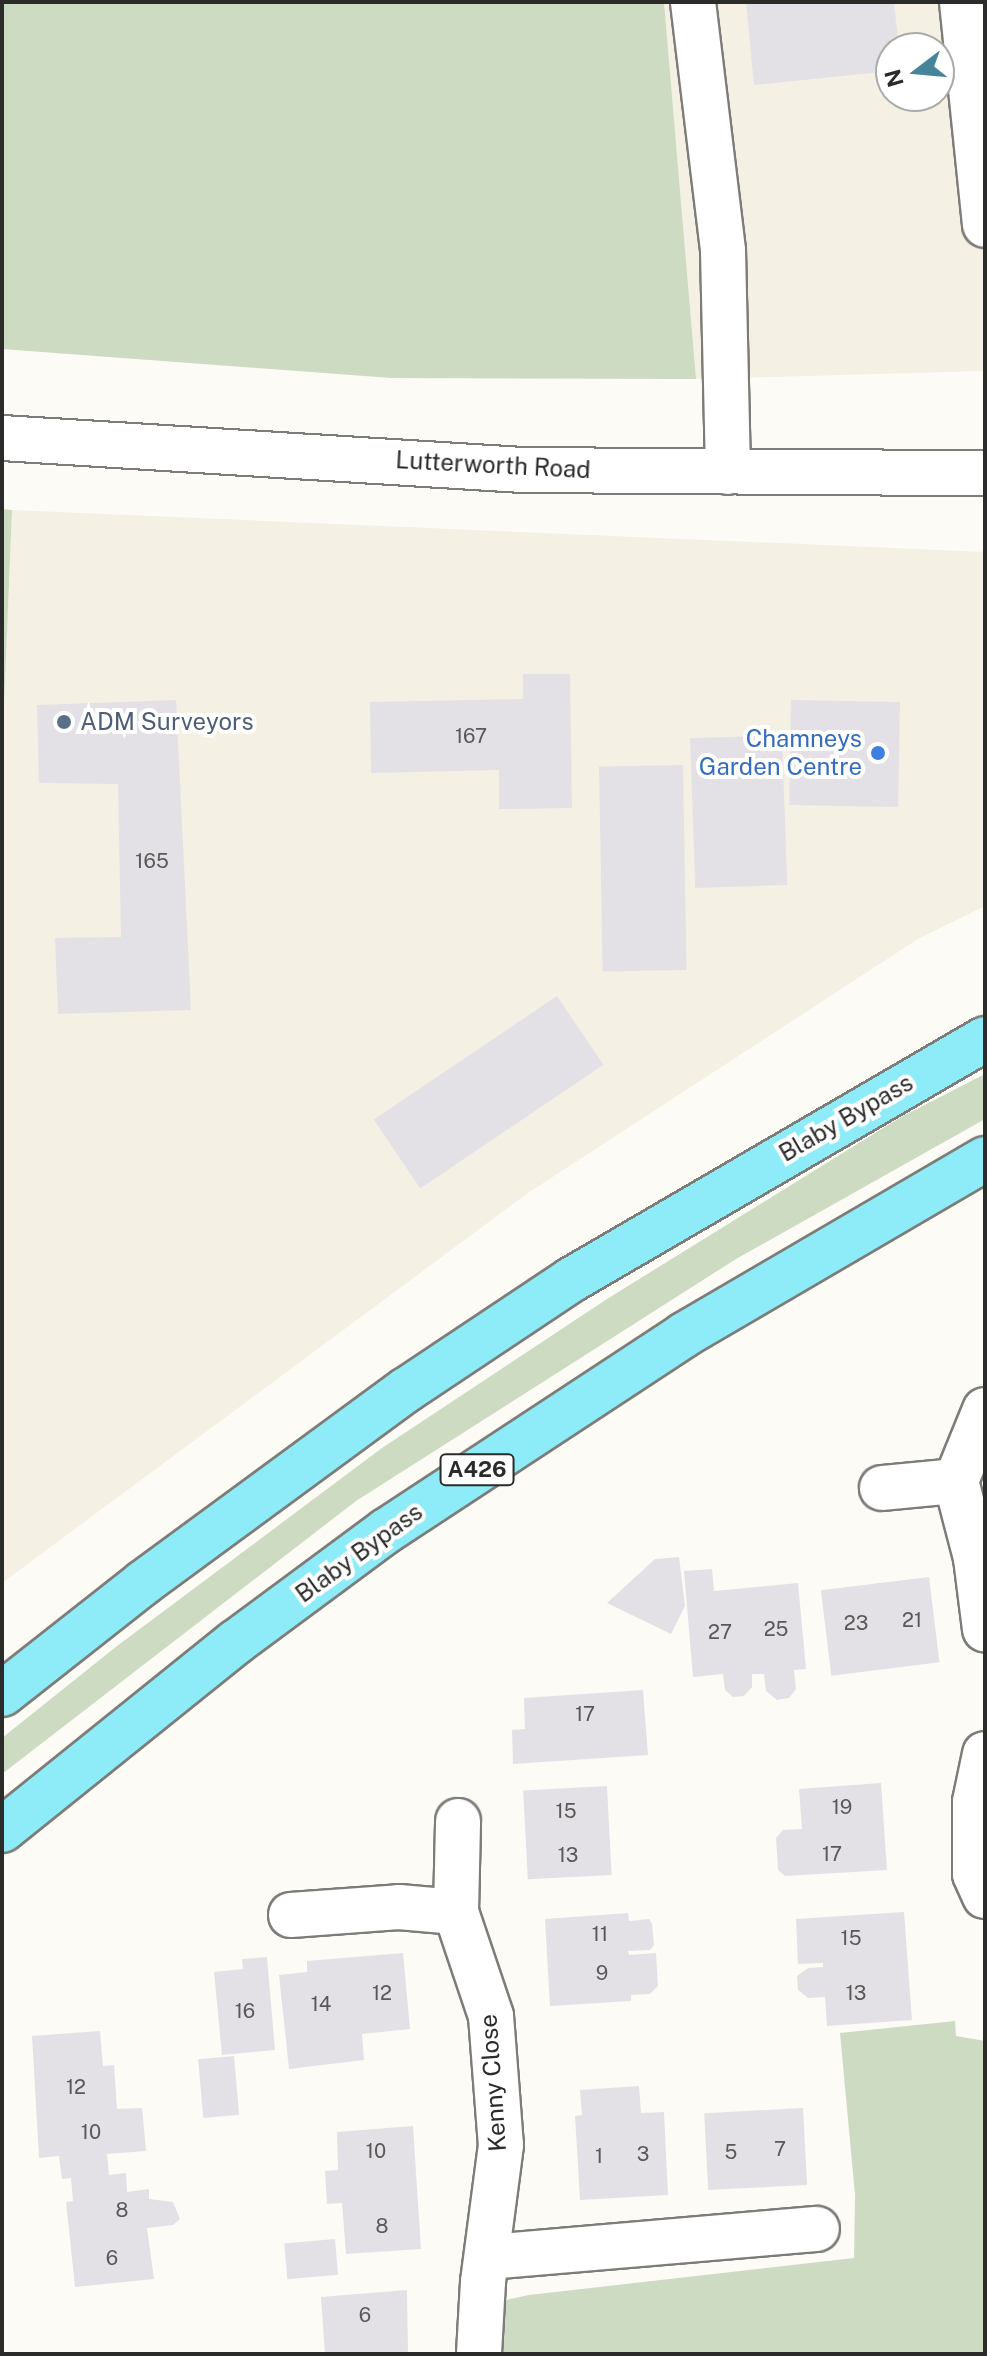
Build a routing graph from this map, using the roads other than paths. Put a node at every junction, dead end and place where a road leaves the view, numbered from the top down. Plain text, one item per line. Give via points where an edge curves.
1 (693, 2) edge
2 (962, 2) edge
3 (985, 225) edge
4 (2, 438) edge
5 (728, 472) junction
6 (985, 473) edge
7 (985, 1039) edge
8 (985, 1159) edge
9 (985, 1410) edge
10 (956, 1481) junction
11 (882, 1488) dead end
12 (985, 1629) edge
13 (2, 1694) edge
14 (985, 1754) edge
15 (458, 1821) dead end
16 (2, 1830) edge
17 (985, 1896) edge
18 (456, 1912) junction
19 (291, 1915) dead end
20 (817, 2229) dead end
21 (489, 2257) junction
22 (479, 2354) edge

1 - 5 street via 723,251
2 - 3 street
4 - 5 street, Lutterworth Road via 522,470
5 - 6 street, Lutterworth Road
7 - 13 main road, Blaby Bypass via 571,1280 406,1390
8 - 16 main road, Blaby Bypass / A426 via 684,1335 386,1531 236,1642
9 - 10 street
10 - 11 street
10 - 12 street via 976,1558
14 - 17 street via 975,1802 975,1874
15 - 18 street, Kenny Close
18 - 19 street via 399,1907
18 - 21 street, Kenny Close via 491,2016 501,2145
20 - 21 street
21 - 22 street, Kenny Close

